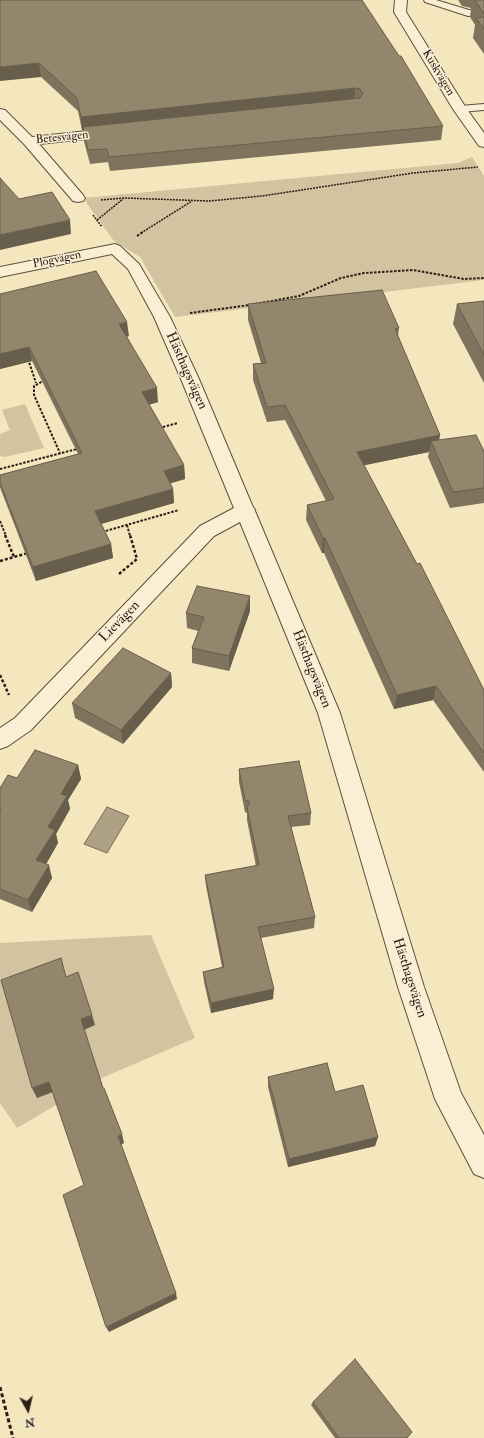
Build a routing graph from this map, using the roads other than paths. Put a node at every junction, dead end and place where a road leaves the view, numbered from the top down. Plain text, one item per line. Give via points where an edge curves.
1 (401, 0) edge
2 (428, 0) edge
3 (484, 12) edge
4 (484, 107) edge
5 (460, 109) junction
6 (0, 113) edge
7 (131, 130) edge
8 (29, 141) junction
9 (484, 143) edge
10 (78, 198) dead end
11 (115, 249) joint
12 (0, 272) edge
13 (246, 510) junction
14 (0, 740) edge
15 (484, 1164) edge

1 - 5 street, Kuskvägen via 400,12
2 - 3 lane via 468,13
4 - 5 lane
5 - 9 street, Kuskvägen
6 - 8 street
7 - 8 street, Betesvägen
8 - 10 street
11 - 12 street, Plogvägen
11 - 13 street, Hästhagsvägen via 134,267 162,317
13 - 14 street, Lievägen via 207,531 23,724
13 - 15 street, Hästhagsvägen via 329,713 411,987 449,1098

